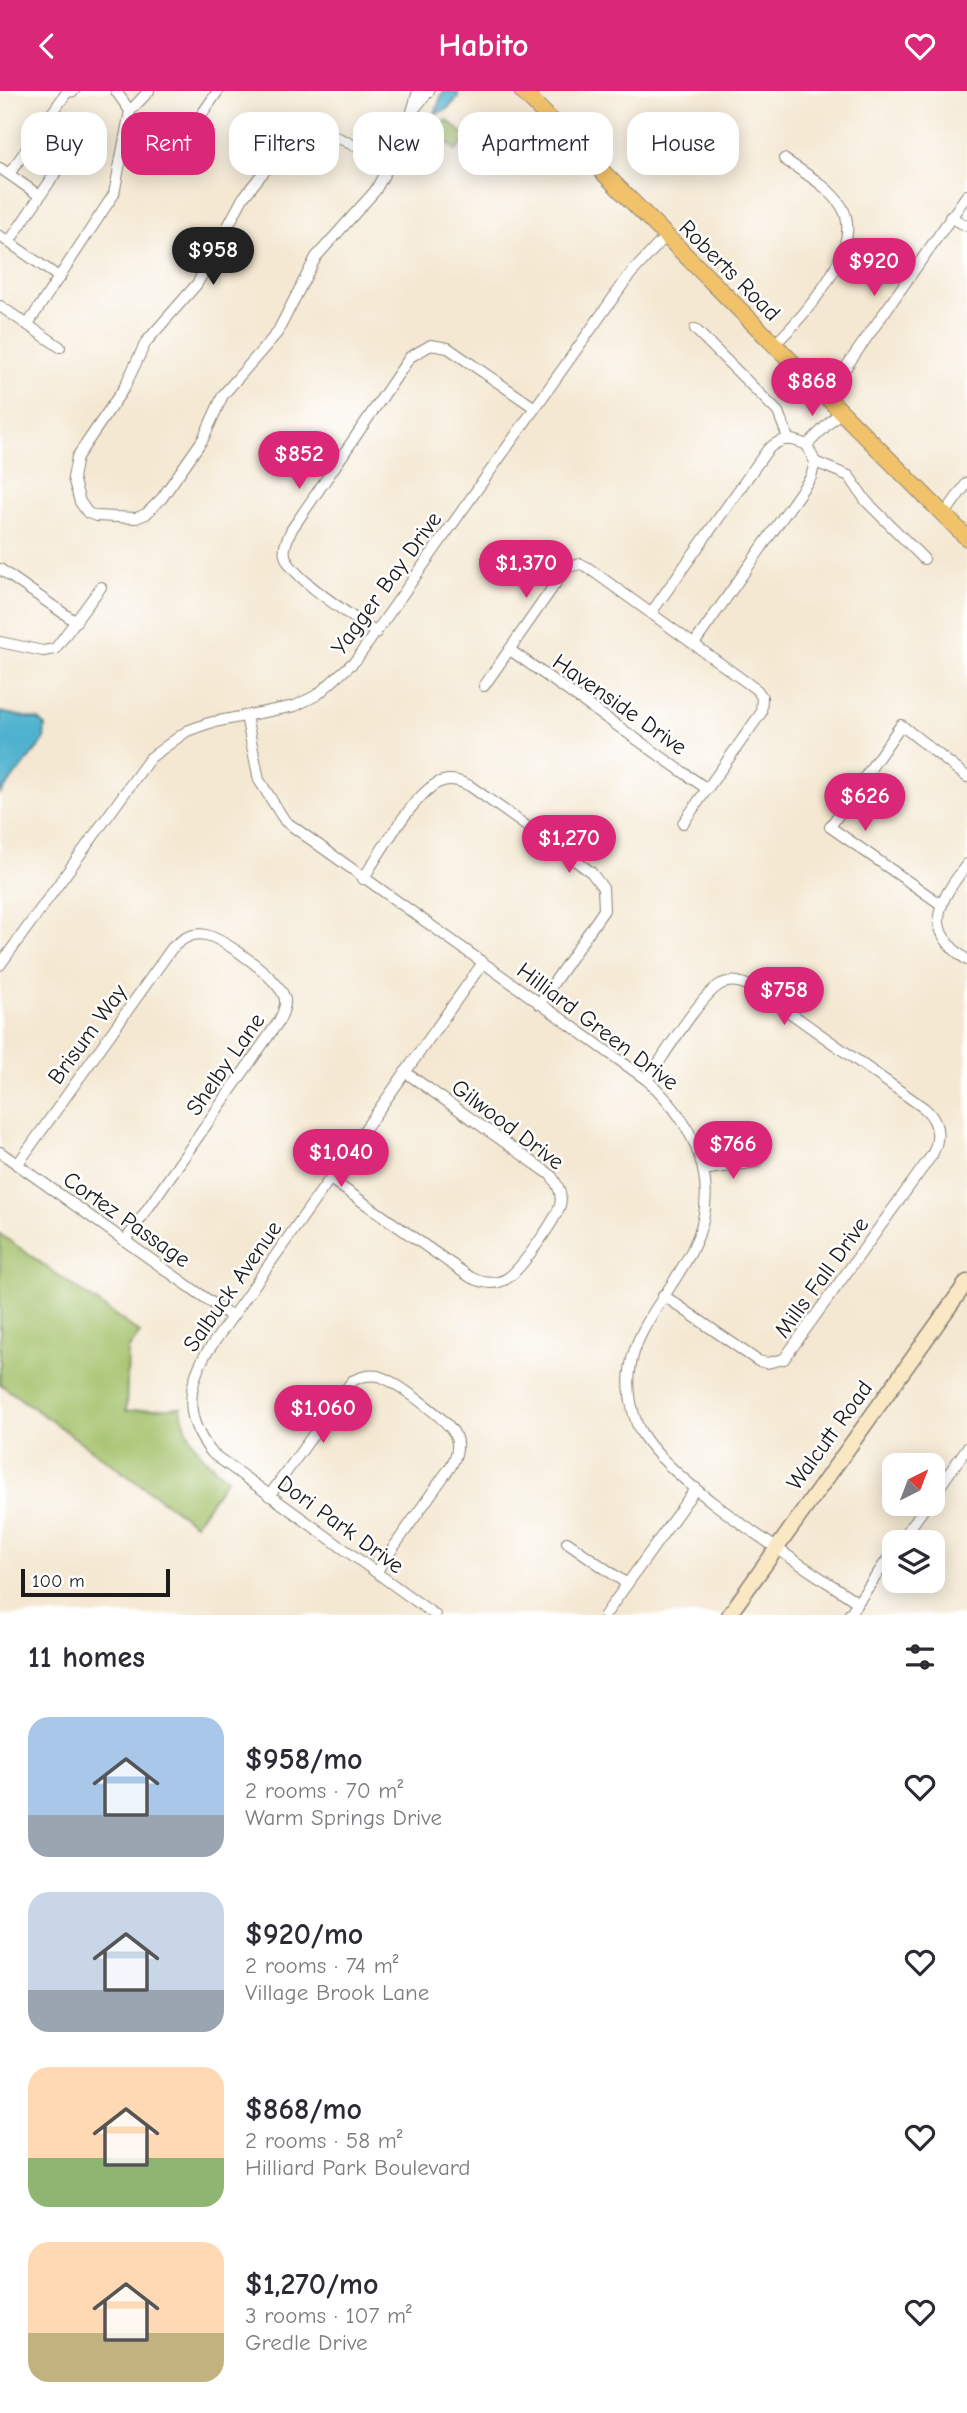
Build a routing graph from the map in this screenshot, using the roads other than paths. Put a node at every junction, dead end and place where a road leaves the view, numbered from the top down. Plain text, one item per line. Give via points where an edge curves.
1 (60, 91) edge
2 (74, 91) edge
3 (116, 91) edge
4 (149, 91) edge
5 (218, 91) edge
6 (418, 91) edge
7 (429, 91) edge
8 (522, 91) edge
9 (67, 92) edge
10 (414, 108) junction
11 (130, 111) junction
12 (203, 112) edge
13 (412, 112) edge
14 (784, 159) dead end
15 (390, 164) joint
16 (4, 171) edge
17 (54, 175) edge
18 (967, 194) edge
19 (40, 195) junction
20 (950, 217) junction
21 (967, 226) edge
22 (665, 237) junction
23 (5, 239) edge
24 (60, 278) junction
25 (0, 306) edge
26 (28, 324) junction
27 (695, 329) dead end
28 (774, 345) junction
29 (61, 347) dead end
30 (825, 397) junction
31 (535, 408) junction
32 (840, 412) junction
33 (788, 438) junction
34 (807, 445) junction
35 (815, 462) junction
36 (967, 483) edge
37 (944, 515) junction
38 (967, 538) edge
39 (924, 559) dead end
40 (0, 569) edge
41 (101, 587) dead end
42 (651, 613) junction
43 (76, 622) junction
44 (376, 633) junction
45 (0, 642) edge
46 (694, 644) junction
47 (510, 650) junction
48 (484, 686) dead end
49 (246, 716) junction
50 (967, 777) edge
51 (707, 789) junction
52 (682, 823) dead end
53 (967, 864) edge
54 (363, 879) junction
55 (942, 905) junction
56 (196, 934) joint
57 (967, 960) edge
58 (482, 964) junction
59 (0, 965) edge
60 (539, 1004) junction
61 (405, 1072) junction
62 (647, 1080) junction
63 (0, 1152) edge
64 (757, 1162) dead end
65 (17, 1164) junction
66 (703, 1170) junction
67 (330, 1179) junction
68 (125, 1241) junction
69 (967, 1282) edge
70 (663, 1295) junction
71 (232, 1317) junction
72 (198, 1434) joint
73 (967, 1448) edge
74 (945, 1479) edge
75 (696, 1488) junction
76 (269, 1496) junction
77 (566, 1542) dead end
78 (778, 1547) junction
79 (882, 1567) edge
80 (376, 1572) junction
81 (627, 1584) junction
82 (857, 1602) junction
83 (435, 1615) edge
84 (605, 1615) edge
85 (729, 1615) edge
86 (849, 1615) edge

1 - 9 street
2 - 9 street
3 - 11 street
4 - 11 street
5 - 12 street
6 - 10 street
7 - 10 street
8 - 22 main road, Roberts Road
9 - 16 street
10 - 13 street
11 - 24 street via 117,188
14 - 28 street via 833,195 848,220 848,237 838,264
15 - 15 street via 339,138 316,133 295,142 262,174 238,207 197,284 146,342 124,388 77,457 73,478 88,513 136,518 152,510 203,439 223,395 277,333 316,257 375,191
16 - 19 street
17 - 19 street
18 - 20 street
19 - 23 street
20 - 21 street
20 - 30 street
22 - 28 main road, Roberts Road
22 - 31 street, Yagger Bay Drive via 628,277
23 - 24 street
24 - 26 street
25 - 26 street
26 - 29 street
27 - 33 street via 778,412
28 - 30 main road, Roberts Road
30 - 32 main road, Roberts Road
31 - 44 street, Yagger Bay Drive
31 - 44 street via 440,345 410,357 285,546 288,563 299,576
32 - 34 street
32 - 37 main road, Roberts Road
33 - 34 street
33 - 42 street via 768,449
34 - 35 street
35 - 39 street via 849,476 866,501
35 - 46 street via 811,477
36 - 37 street
37 - 38 main road, Roberts Road
40 - 43 street
41 - 43 street
42 - 46 street
42 - 47 street via 587,567 567,567
43 - 45 street via 60,645 48,651
44 - 49 street, Yagger Bay Drive via 338,679 317,695 295,706
46 - 51 street via 757,690 764,705
47 - 48 street
47 - 51 street, Havenside Drive
49 - 54 street, Hilliard Green Drive via 259,780 270,801 303,837
49 - 59 street, Yagger Bay Drive via 187,731 149,758
50 - 55 street via 901,725 830,827
51 - 52 street
53 - 55 street
54 - 58 street, Hilliard Green Drive
54 - 60 street via 423,794 443,781 470,786 591,872 603,888 604,910
55 - 57 street via 942,939
56 - 65 street, Brisum Way via 172,948
56 - 68 street, Shelby Lane via 219,940 276,981 285,1000 284,1010
58 - 60 street, Hilliard Green Drive
58 - 61 street, Salbuck Avenue
60 - 62 street, Hilliard Green Drive
61 - 67 street, Salbuck Avenue
61 - 67 street, Gilwood Drive via 551,1175 560,1205 554,1218 517,1269 498,1283 488,1284 470,1277
62 - 66 street, Hilliard Green Drive via 684,1119
62 - 70 street, Mills Fall Drive via 707,996 721,985 738,982 758,990 924,1108 938,1132 932,1155 784,1359 758,1361
63 - 65 street, Cortez Passage
64 - 66 street
65 - 68 street, Cortez Passage
66 - 70 street, Hilliard Green Drive via 701,1226 693,1248
67 - 71 street, Salbuck Avenue
68 - 71 street, Cortez Passage
69 - 78 street, Walcutt Road
70 - 75 street, Hilliard Green Drive via 636,1341 629,1368 631,1396 638,1425 654,1450
71 - 72 street, Salbuck Avenue via 205,1355 193,1382 191,1413
72 - 76 street, Dori Park Drive via 223,1463
73 - 74 street
75 - 78 street, Hilliard Green Drive
75 - 81 street
76 - 80 street, Dori Park Drive
76 - 80 street via 344,1390 363,1376 391,1382 446,1422 457,1442 450,1466
77 - 81 street
78 - 82 street, Hilliard Green Drive
78 - 85 street, Walcutt Road
79 - 82 street
80 - 83 street, Dori Park Drive
81 - 84 street
82 - 86 street

